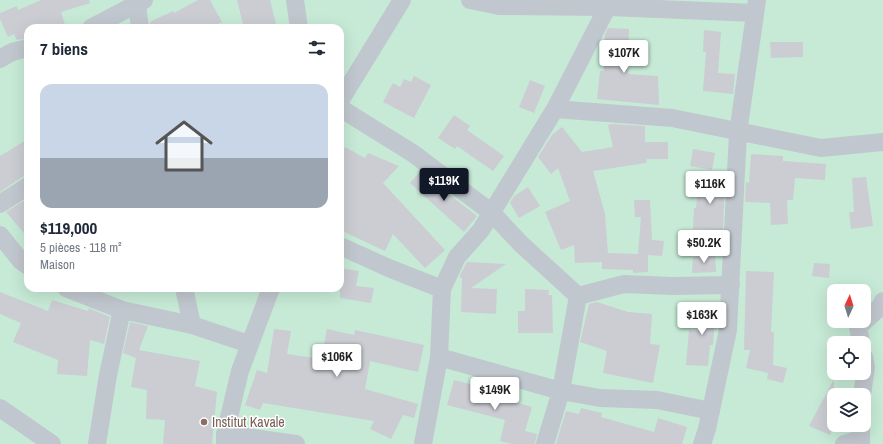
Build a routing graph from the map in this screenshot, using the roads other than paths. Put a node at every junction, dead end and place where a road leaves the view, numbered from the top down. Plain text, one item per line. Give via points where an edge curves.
1 (295, 0) edge
2 (402, 0) edge
3 (470, 0) edge
4 (140, 2) edge
5 (610, 4) edge
6 (756, 6) edge
7 (99, 24) edge
8 (140, 24) edge
9 (298, 24) edge
10 (24, 49) edge
11 (0, 59) edge
12 (344, 94) edge
13 (555, 109) junction
14 (344, 110) edge
15 (738, 133) junction
16 (883, 142) edge
17 (24, 189) edge
18 (0, 204) edge
19 (492, 213) junction
20 (0, 235) edge
21 (344, 248) edge
22 (24, 263) edge
23 (731, 285) junction
24 (442, 289) junction
25 (76, 292) edge
26 (185, 292) edge
27 (269, 292) edge
28 (578, 296) junction
29 (883, 301) edge
30 (122, 310) junction
31 (192, 325) junction
32 (860, 336) edge
33 (249, 344) junction
34 (439, 357) junction
35 (561, 391) junction
36 (0, 408) edge
37 (711, 411) junction
38 (225, 439) edge
39 (52, 444) edge
40 (97, 444) edge
41 (296, 444) edge
42 (424, 444) edge
43 (545, 444) edge
44 (702, 444) edge

1 - 9 street
2 - 12 street
3 - 5 street via 499,6
4 - 7 street
4 - 8 street
5 - 6 street
5 - 13 street
6 - 15 street
10 - 11 street
13 - 15 street via 672,118
13 - 19 street
14 - 19 street via 414,154
15 - 16 street via 821,148
15 - 23 street
17 - 18 street
19 - 24 street via 457,257
19 - 28 street via 521,244
20 - 22 street
21 - 24 street via 391,270
23 - 28 street via 624,284
23 - 37 street via 728,330
24 - 34 street
25 - 30 street
26 - 31 street
27 - 33 street
28 - 35 street
29 - 32 street via 880,307 858,326
30 - 31 street
30 - 40 street
31 - 33 street
33 - 38 street via 240,371
34 - 35 street
34 - 42 street
35 - 37 street via 600,398 657,400
35 - 43 street
36 - 39 street
37 - 44 street
38 - 41 street

